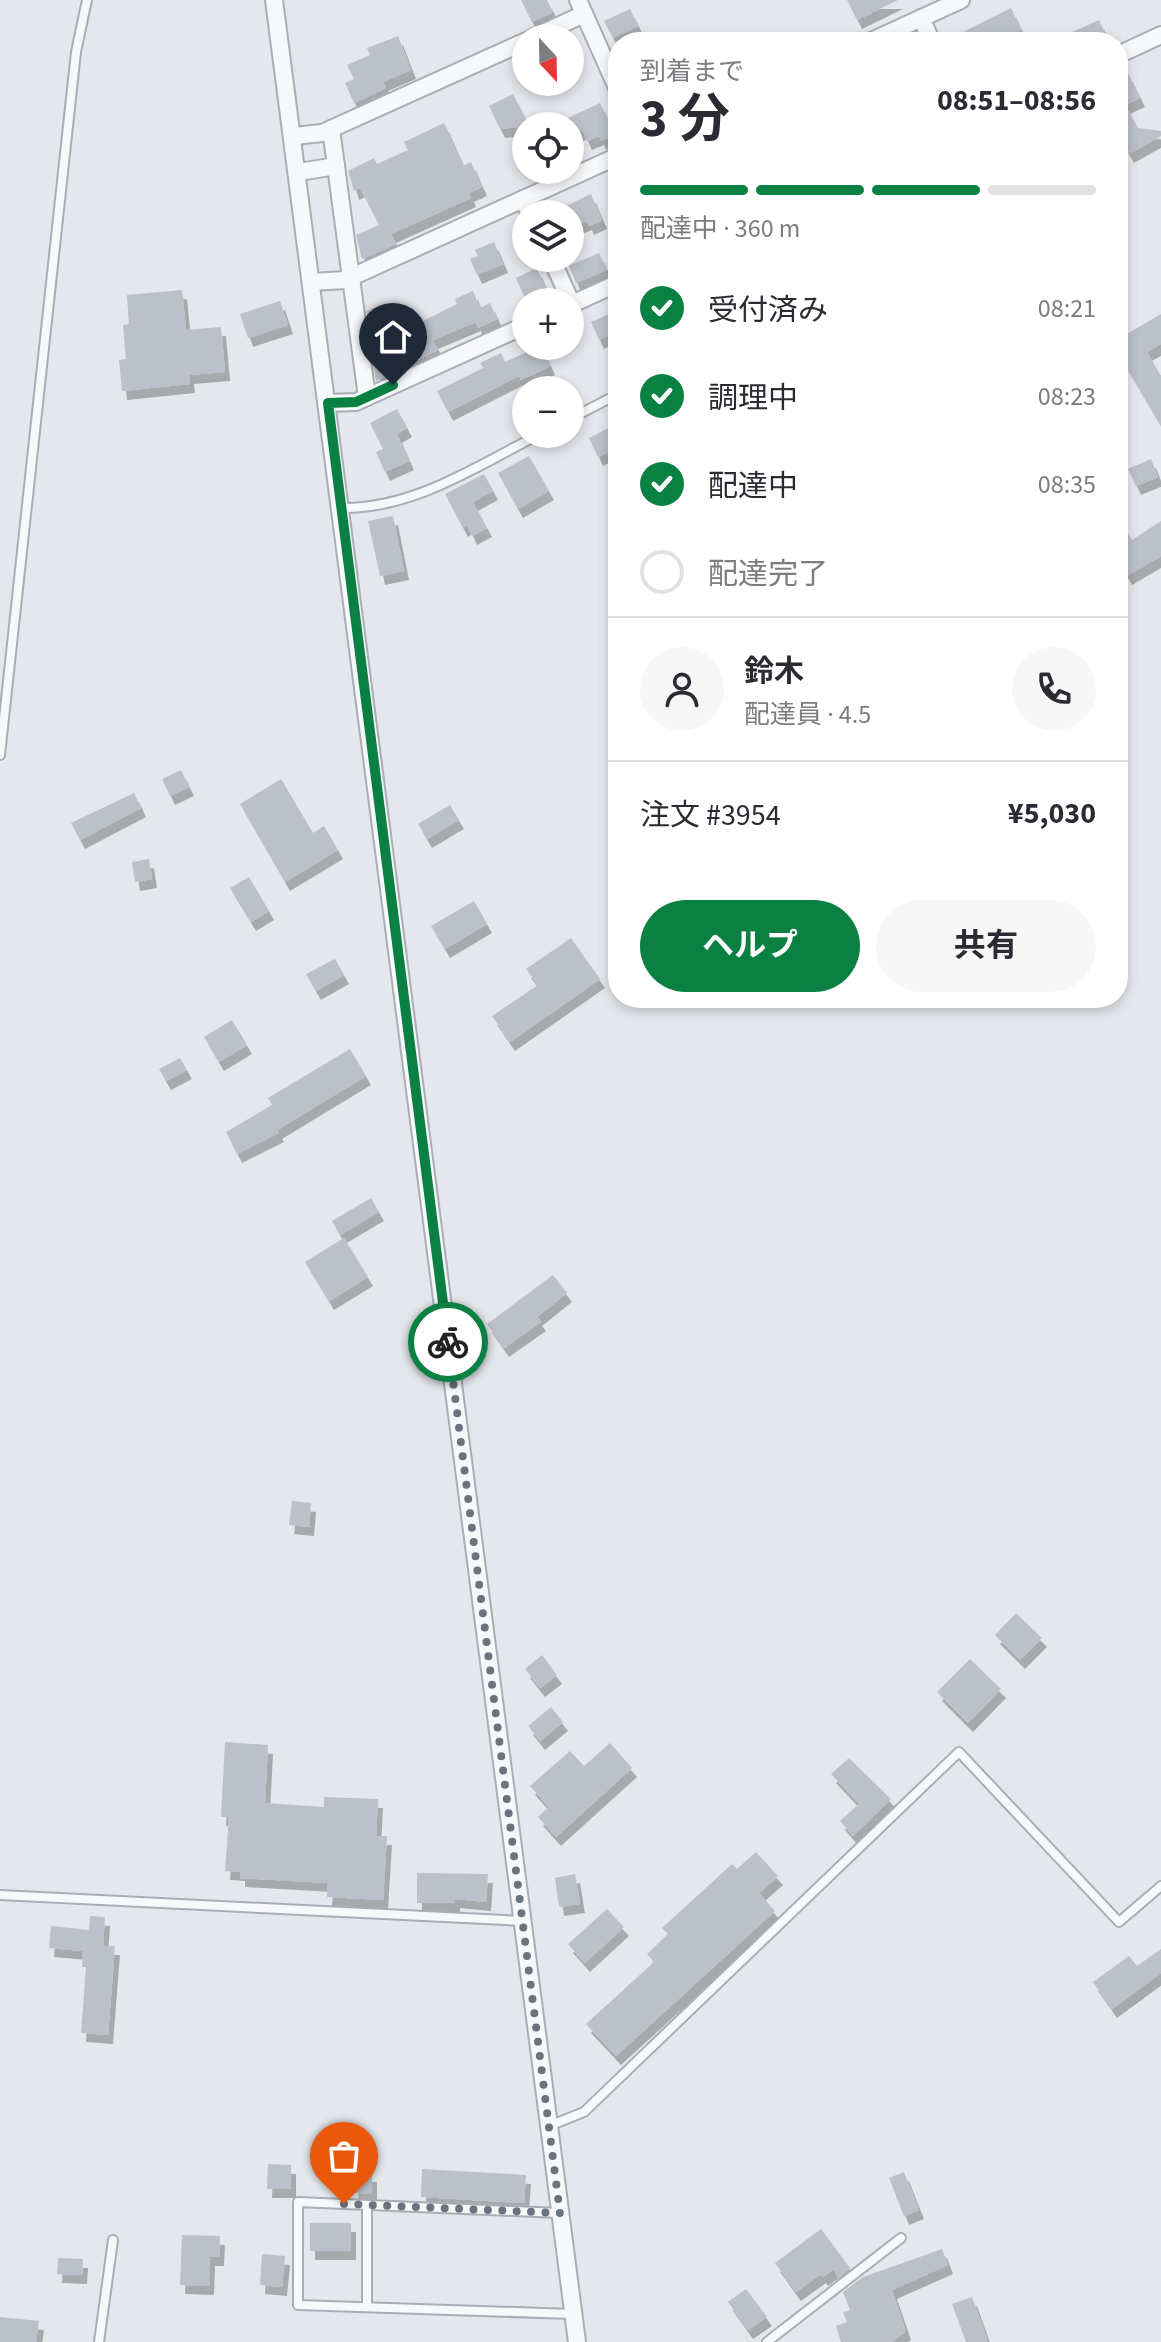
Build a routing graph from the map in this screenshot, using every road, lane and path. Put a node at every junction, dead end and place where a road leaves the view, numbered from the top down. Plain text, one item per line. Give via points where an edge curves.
1 (87, 0) edge
2 (274, 0) edge
3 (961, 0) edge
4 (581, 7) edge
5 (921, 18) junction
6 (554, 24) edge
7 (891, 32) edge
8 (927, 32) edge
9 (1161, 35) edge
10 (512, 47) edge
11 (1128, 50) edge
12 (608, 68) edge
13 (331, 129) junction
14 (294, 136) junction
15 (608, 161) edge
16 (336, 166) junction
17 (299, 172) junction
18 (538, 200) edge
19 (512, 212) edge
20 (351, 277) junction
21 (312, 282) junction
22 (608, 287) edge
23 (584, 298) edge
24 (512, 331) edge
25 (367, 397) junction
26 (608, 399) edge
27 (328, 403) junction
28 (584, 412) edge
29 (513, 448) edge
30 (341, 508) junction
31 (0, 755) edge
32 (1161, 1886) edge
33 (0, 1895) edge
34 (523, 1921) junction
35 (549, 2126) junction
36 (367, 2205) junction
37 (560, 2213) junction
38 (901, 2238) dead end
39 (113, 2240) dead end
40 (367, 2307) junction
41 (573, 2314) junction
42 (99, 2342) edge
43 (577, 2342) edge
44 (767, 2342) edge

1 - 31 lane via 76,52
2 - 14 street
3 - 5 street
4 - 6 street
4 - 12 street
5 - 7 street
5 - 8 street
9 - 11 street
10 - 13 street
13 - 14 street
13 - 16 street
14 - 17 street
15 - 18 street
16 - 17 street
16 - 20 street
17 - 21 street
19 - 20 street
20 - 21 street
20 - 25 street
21 - 27 street
22 - 23 street
24 - 25 street
25 - 27 street
26 - 28 lane
27 - 30 street
29 - 30 lane via 425,493 368,508
30 - 34 street
32 - 35 lane via 1119,1922 959,1752 584,2112
33 - 34 lane
34 - 35 street
35 - 37 street
36 - 37 lane
36 - 40 lane
36 - 40 lane via 298,2202 298,2305
37 - 41 street
38 - 44 lane
39 - 42 lane
40 - 41 lane
41 - 43 street

